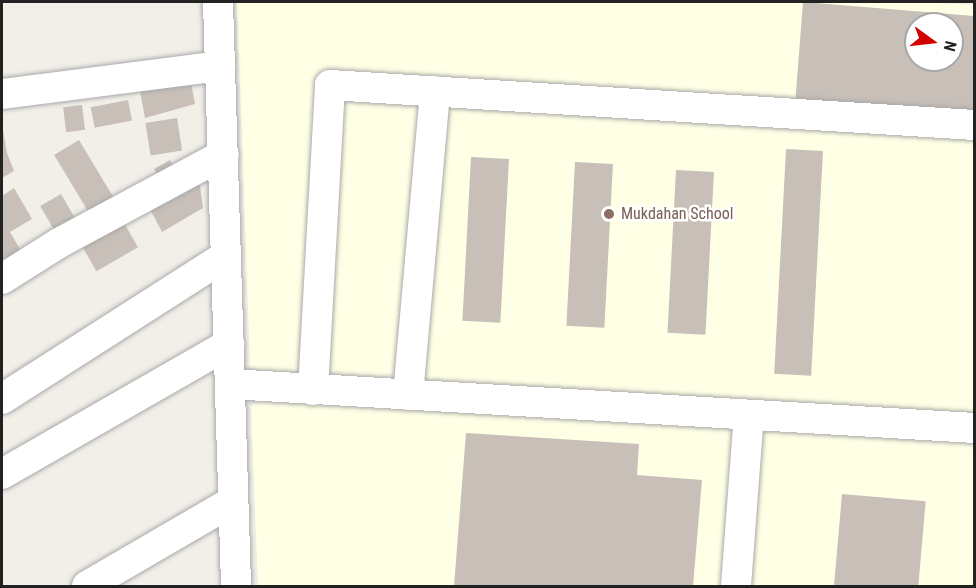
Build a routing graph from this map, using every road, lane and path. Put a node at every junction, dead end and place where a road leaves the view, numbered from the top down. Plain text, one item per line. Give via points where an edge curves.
1 (218, 2) edge
2 (220, 66) junction
3 (435, 91) junction
4 (2, 94) edge
5 (975, 124) edge
6 (224, 154) junction
7 (226, 256) junction
8 (2, 279) edge
9 (229, 344) junction
10 (230, 384) junction
11 (313, 390) junction
12 (408, 395) junction
13 (2, 399) edge
14 (749, 415) junction
15 (975, 428) edge
16 (2, 474) edge
17 (233, 501) junction
18 (87, 586) edge
19 (236, 586) edge
20 (736, 586) edge

1 - 2 street
2 - 4 street
2 - 6 street
3 - 5 street
3 - 11 street via 330,85
3 - 12 street
6 - 7 street
6 - 8 street via 59,243
7 - 9 street
7 - 13 street
9 - 10 street
9 - 16 street
10 - 11 street
10 - 17 street
11 - 12 street
12 - 14 street
14 - 15 street
14 - 20 street
17 - 18 street
17 - 19 street

